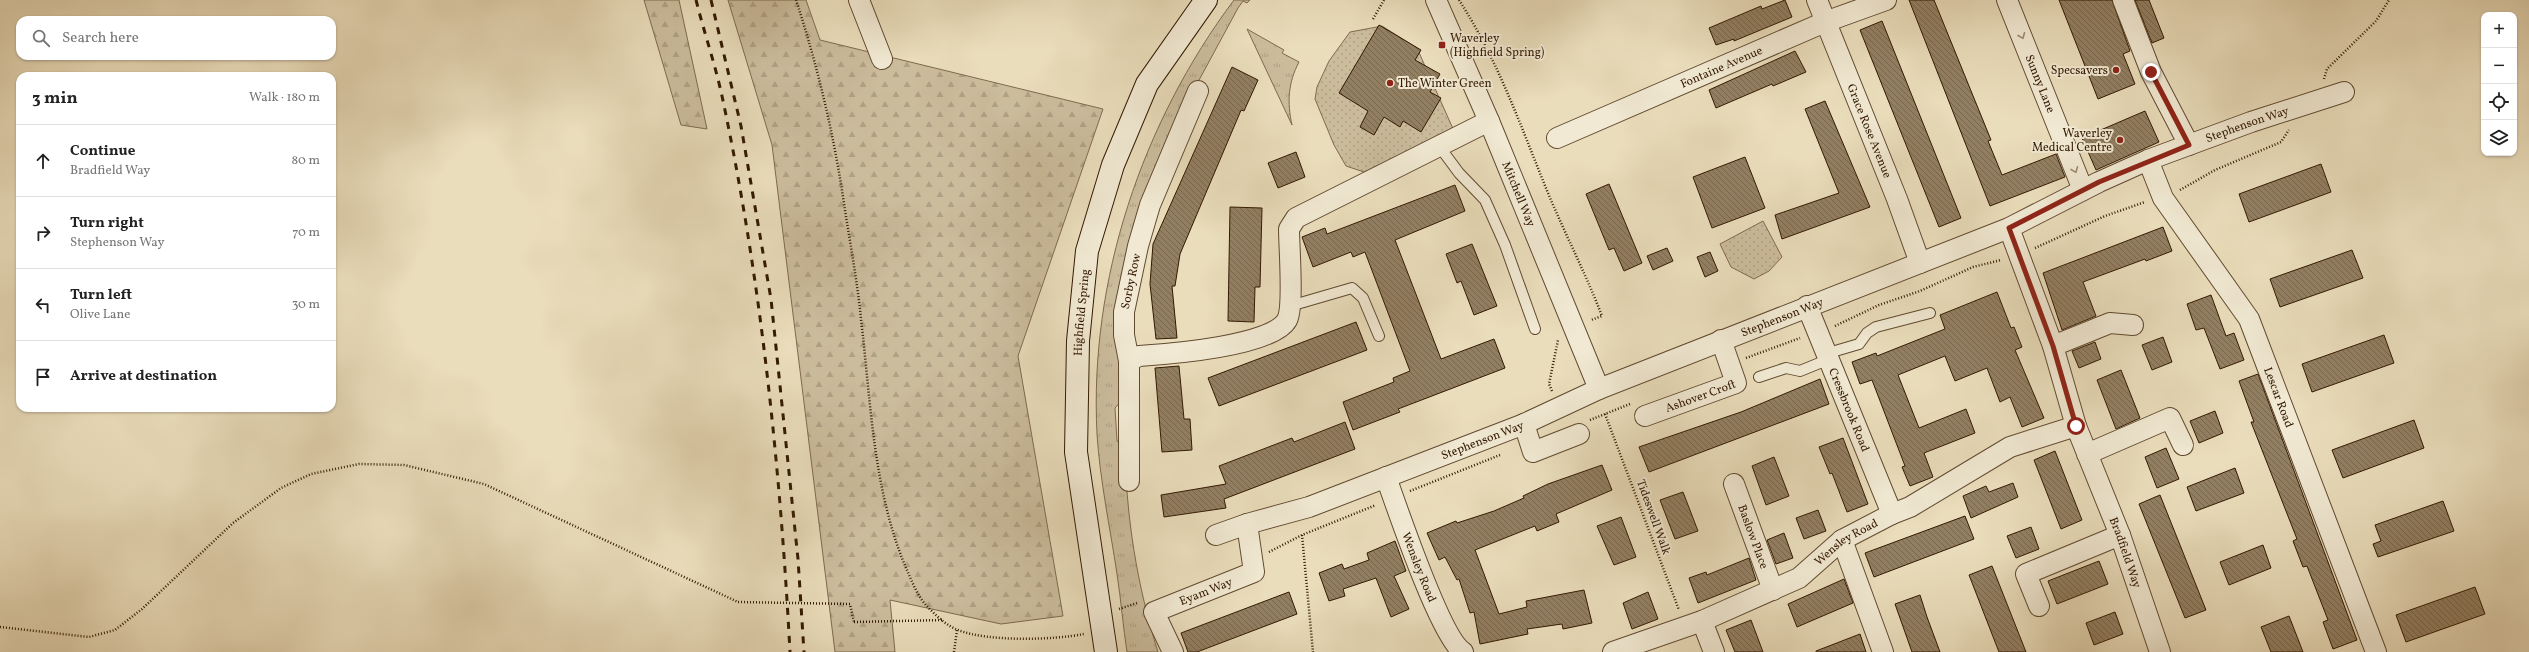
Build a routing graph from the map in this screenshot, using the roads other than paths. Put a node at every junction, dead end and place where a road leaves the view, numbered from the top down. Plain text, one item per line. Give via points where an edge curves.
1 (859, 0) edge
2 (1206, 0) edge
3 (1436, 0) edge
4 (1816, 0) edge
5 (1886, 0) edge
6 (2007, 0) edge
7 (2123, 0) edge
8 (1825, 22) junction
9 (882, 59) dead end
10 (1198, 91) dead end
11 (2344, 92) dead end
12 (1489, 121) junction
13 (1557, 138) dead end
14 (2189, 145) junction
15 (1439, 146) junction
16 (2148, 160) junction
17 (2083, 190) junction
18 (2009, 228) junction
19 (1920, 263) junction
20 (1290, 306) junction
21 (1807, 306) junction
22 (1930, 314) dead end
23 (2133, 325) dead end
24 (1535, 329) dead end
25 (1379, 336) dead end
26 (1721, 340) junction
27 (2053, 346) junction
28 (1826, 357) junction
29 (1129, 361) junction
30 (1759, 377) dead end
31 (1599, 389) junction
32 (1640, 409) road end
33 (1524, 424) junction
34 (2076, 426) junction
35 (1581, 428) road end
36 (2183, 445) dead end
37 (2087, 454) junction
38 (1386, 477) junction
39 (1129, 481) dead end
40 (1734, 484) dead end
41 (1892, 514) junction
42 (1247, 524) junction
43 (1216, 535) dead end
44 (2120, 535) junction
45 (1842, 540) junction
46 (1774, 590) junction
47 (2039, 606) dead end
48 (1694, 623) junction
49 (1104, 642) edge
50 (1174, 652) edge
51 (1461, 652) edge
52 (1613, 652) edge
53 (1714, 652) edge
54 (1882, 652) edge
55 (2160, 652) edge
56 (2376, 652) edge

1 - 9 street
2 - 49 main road, Highfield Spring via 1147,84 1113,165 1087,251 1078,341 1076,452
3 - 12 street, Mitchell Way
4 - 8 street, Grace Rose Avenue
5 - 8 street, Fontaine Avenue
6 -> 17 street, Sunny Lane
7 - 14 street via 2151,72
8 - 13 street, Fontaine Avenue
8 - 19 street, Grace Rose Avenue via 1897,199
10 - 29 street, Sorby Row via 1150,206 1138,246 1124,312 1124,336
11 - 14 street, Stephenson Way
12 - 15 street
12 - 31 street, Mitchell Way
14 - 16 street, Stephenson Way
15 - 20 street via 1291,222
15 - 24 lane via 1459,173 1485,200 1505,244
16 - 17 street, Stephenson Way
16 - 56 street, Lescar Road via 2163,198 2249,319
17 - 18 street, Stephenson Way
18 - 19 street, Stephenson Way
18 - 27 street, Bradfield Way
19 - 21 street, Stephenson Way
20 - 25 lane via 1352,288 1363,298
20 - 29 street via 1287,319 1280,328 1266,335 1219,347 1139,356
21 - 26 street, Stephenson Way
21 - 28 street, Cressbrook Road
22 - 28 lane via 1876,327 1867,333 1859,344
23 - 27 street via 2110,323
26 - 31 street, Stephenson Way
26 - 32 street, Ashover Croft via 1736,383
27 - 34 street, Bradfield Way
28 - 30 lane via 1800,371 1786,368
28 - 41 street, Cressbrook Road
29 - 39 street, Sorby Row
31 - 33 street, Stephenson Way
33 - 35 street via 1533,452
33 - 38 street, Stephenson Way
34 - 37 street, Bradfield Way
34 - 41 street, Wensley Road via 2010,447 1910,507
36 - 37 street via 2170,418
37 - 44 street, Bradfield Way
38 - 42 street, Stephenson Way via 1309,507
38 - 51 street, Wensley Road via 1442,620
40 - 46 street, Baslow Place
41 - 45 street, Wensley Road
42 - 43 street, Stephenson Way
42 - 50 street, Eyam Way via 1254,572 1154,612
44 - 47 street via 2026,574
44 - 55 street, Bradfield Way
45 - 46 street, Wensley Road via 1799,578
45 - 54 street
46 - 48 street, Wensley Road
48 - 52 street, Wensley Road
48 - 53 street

